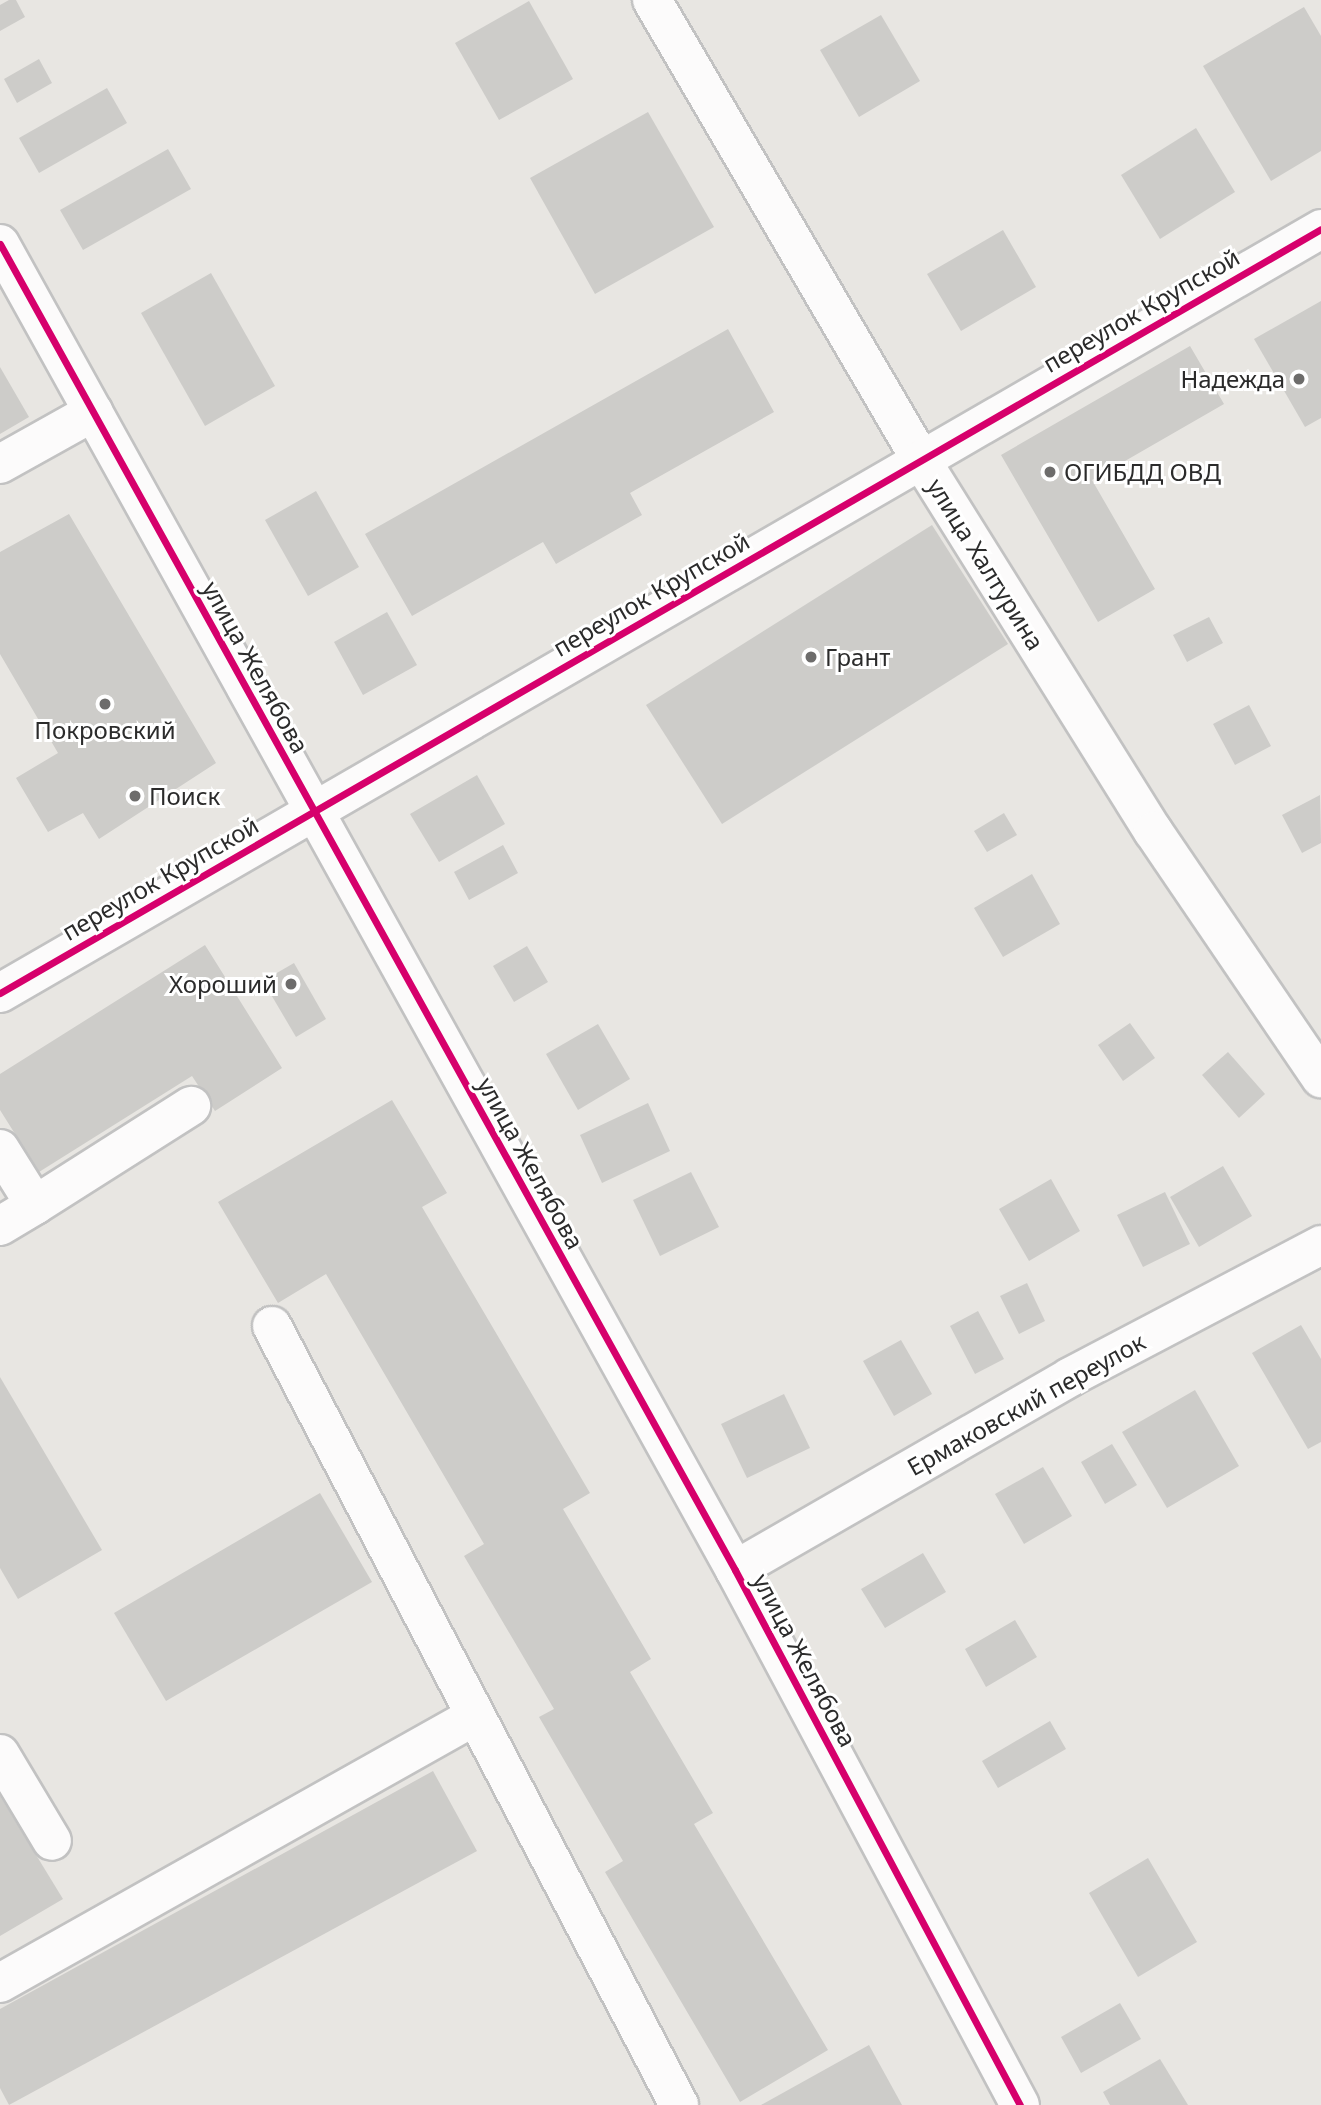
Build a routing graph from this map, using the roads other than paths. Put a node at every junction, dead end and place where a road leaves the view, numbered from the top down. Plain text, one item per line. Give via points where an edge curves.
1 (652, 0) edge
2 (1321, 229) edge
3 (0, 244) edge
4 (93, 412) junction
5 (921, 460) junction
6 (0, 464) edge
7 (314, 810) junction
8 (0, 993) edge
9 (1321, 1078) edge
10 (191, 1106) dead end
11 (0, 1149) edge
12 (35, 1205) junction
13 (0, 1226) edge
14 (1321, 1245) edge
15 (272, 1326) dead end
16 (735, 1570) junction
17 (475, 1716) junction
18 (0, 1754) edge
19 (52, 1841) dead end
20 (0, 1983) edge
21 (679, 2105) edge
22 (1020, 2105) edge

1 - 5 street, улица Халтурина
2 - 5 street, переулок Крупской
3 - 4 street, улица Желябова
4 - 6 street
4 - 7 street, улица Желябова
5 - 7 street, переулок Крупской
5 - 9 street, улица Халтурина via 1153,831
7 - 8 street, переулок Крупской
7 - 16 street, улица Желябова
10 - 12 street
11 - 12 street
12 - 13 street
14 - 16 street, Ермаковский переулок via 1070,1377
15 - 17 street
16 - 22 street, улица Желябова
17 - 20 street
17 - 21 street
18 - 19 street

